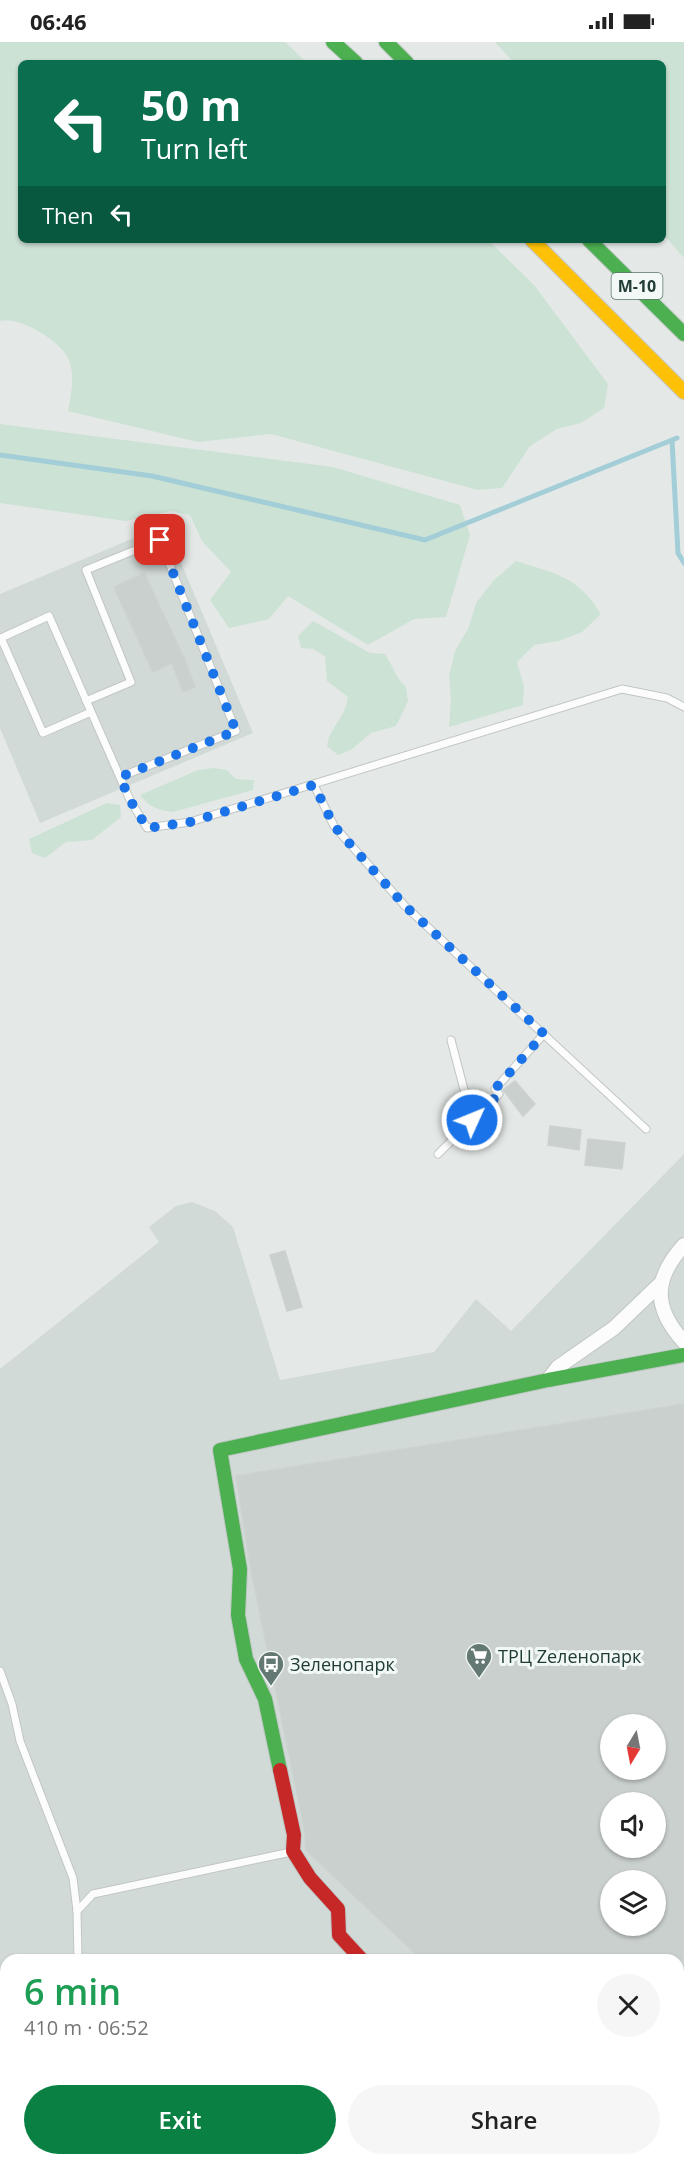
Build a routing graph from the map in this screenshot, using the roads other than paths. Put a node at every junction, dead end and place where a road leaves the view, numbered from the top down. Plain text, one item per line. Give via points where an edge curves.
1 (333, 42) edge
2 (386, 42) edge
3 (353, 60) edge
4 (404, 60) edge
5 (535, 243) edge
6 (593, 243) edge
7 (639, 287) junction
8 (684, 321) edge
9 (684, 334) edge
10 (684, 392) edge
11 (86, 701) junction
12 (684, 707) edge
13 (91, 712) junction
14 (120, 777) junction
15 (314, 785) junction
16 (544, 1034) junction
17 (451, 1040) dead end
18 (472, 1120) junction
19 (646, 1129) dead end
20 (438, 1154) dead end
21 (684, 1245) edge
22 (661, 1283) junction
23 (684, 1342) edge
24 (684, 1355) edge
25 (548, 1380) junction
26 (0, 1671) edge
27 (293, 1851) junction
28 (78, 1911) junction
29 (78, 1954) edge
30 (356, 1954) edge

1 - 3 main road
2 - 4 main road
5 - 10 main road, М-10
6 - 7 main road, М-10
7 - 8 lane
7 - 9 main road, М-10
11 - 13 lane
11 - 13 lane via 49,616 1,638 43,733
11 - 14 lane via 131,682 86,570 160,540 236,731
12 - 15 lane via 667,698 622,689
13 - 14 lane
14 - 15 lane via 147,828 190,822
15 - 16 lane via 334,826 405,906
16 - 18 lane via 495,1089 499,1094
16 - 19 lane
17 - 18 lane
18 - 20 lane
21 - 22 street via 669,1261
22 - 23 street via 661,1305 669,1326
22 - 25 street via 614,1328 558,1367
24 - 25 main road
25 - 27 main road via 220,1450 240,1569 238,1615 246,1659 265,1699 294,1835
26 - 28 lane via 20,1741 73,1878
27 - 28 lane via 93,1894
27 - 30 main road via 310,1878 338,1909 339,1935
28 - 29 lane

